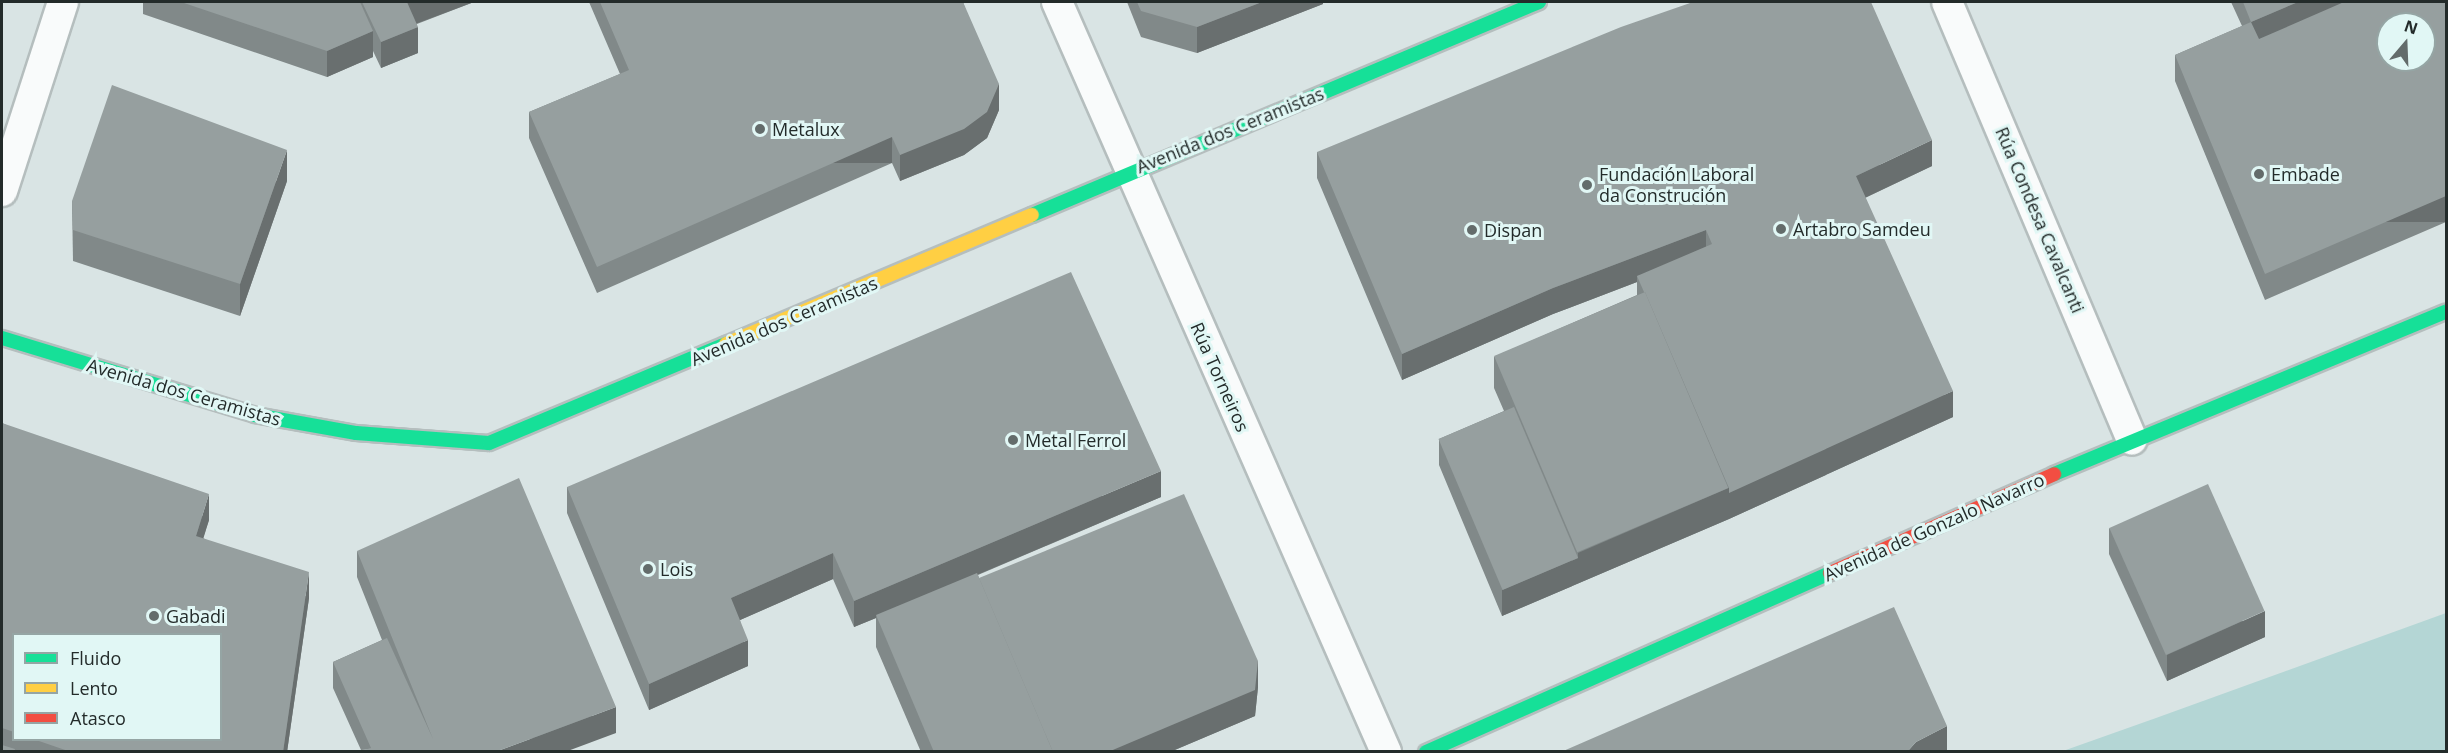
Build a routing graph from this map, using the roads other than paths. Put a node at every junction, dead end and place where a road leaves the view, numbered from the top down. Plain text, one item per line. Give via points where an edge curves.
1 (63, 2) edge
2 (1057, 2) edge
3 (1539, 2) edge
4 (1947, 2) edge
5 (1130, 170) junction
6 (2, 191) edge
7 (2446, 312) edge
8 (2, 338) edge
9 (2132, 439) junction
10 (1386, 752) edge
11 (1426, 752) edge

1 - 6 street
2 - 5 street, Rúa Torneiros
3 - 5 street, Avenida dos Ceramistas
4 - 9 street, Rúa Condesa Cavalcanti
5 - 8 street, Avenida dos Ceramistas via 489,443 356,433 255,415
5 - 10 street, Rúa Torneiros
7 - 9 street, Avenida de Gonzalo Navarro
9 - 11 street, Avenida de Gonzalo Navarro

